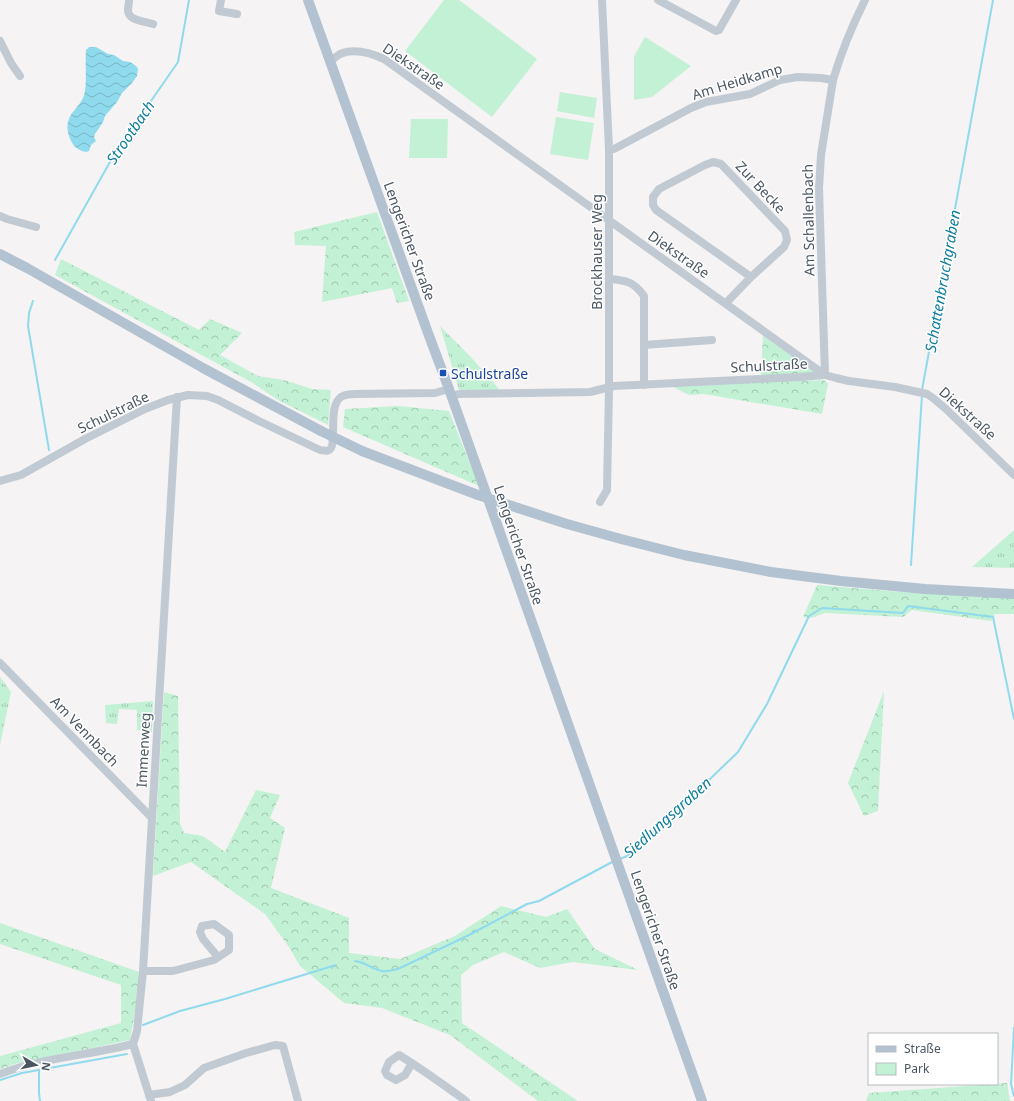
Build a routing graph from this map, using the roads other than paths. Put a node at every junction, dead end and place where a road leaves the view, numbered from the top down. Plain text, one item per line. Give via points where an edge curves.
1 (129, 0) edge
2 (221, 0) edge
3 (308, 0) edge
4 (602, 0) edge
5 (658, 0) edge
6 (736, 0) edge
7 (865, 0) edge
8 (237, 14) dead end
9 (153, 24) dead end
10 (0, 41) edge
11 (330, 61) junction
12 (20, 76) dead end
13 (833, 80) junction
14 (609, 149) junction
15 (0, 216) edge
16 (609, 220) junction
17 (36, 227) dead end
18 (0, 254) edge
19 (751, 277) junction
20 (609, 279) junction
21 (726, 303) junction
22 (712, 340) dead end
23 (644, 345) junction
24 (825, 374) junction
25 (644, 385) junction
26 (609, 388) junction
27 (450, 393) junction
28 (177, 397) junction
29 (1014, 474) edge
30 (0, 481) edge
31 (600, 502) dead end
32 (1014, 594) edge
33 (0, 663) edge
34 (152, 818) junction
35 (218, 957) dead end
36 (143, 971) junction
37 (134, 1044) junction
38 (412, 1063) dead end
39 (0, 1074) edge
40 (150, 1098) edge
41 (298, 1101) edge
42 (466, 1101) edge
43 (702, 1101) edge

1 - 9 street via 129,15
2 - 8 street via 219,11
3 - 11 main road, Lengericher Straße
4 - 14 street, Brockhauser Weg
5 - 6 street via 716,31
7 - 13 street, Am Schallenbach via 852,27
10 - 12 street
11 - 16 street, Diekstraße via 340,54 349,52 364,52 384,59
11 - 27 main road, Lengericher Straße
13 - 14 street, Am Heidkamp via 798,77 780,80 750,94 706,102 614,149
13 - 24 street, Am Schallenbach via 821,155 819,188
14 - 16 street, Brockhauser Weg
15 - 17 street
16 - 20 street, Brockhauser Weg
16 - 21 street, Diekstraße
18 - 32 main road, bridge via 203,368 322,431 362,451 478,495 628,541 771,572 925,589
19 - 19 street, Zur Becke via 784,247 787,240 785,231 721,164 713,162 705,165 659,189 653,197 656,210
19 - 21 street, Zur Becke
20 - 23 street via 632,284 644,296
20 - 26 street, Brockhauser Weg
21 - 24 street, Diekstraße
22 - 23 street
23 - 25 street
24 - 25 street, Schulstraße
24 - 29 street, Diekstraße via 849,381 923,393 933,398
25 - 26 street, Schulstraße
26 - 27 street, Schulstraße via 590,392
26 - 31 street, Brockhauser Weg via 608,490
27 - 28 street, Schulstraße via 342,396 334,409 332,448 326,451 207,396 188,394
27 - 43 main road, Lengericher Straße
28 - 30 street, Schulstraße via 145,409 85,439 20,476
28 - 34 street, Immenweg
33 - 34 street, Am Vennbach
34 - 36 street, Immenweg
35 - 36 street via 173,971
36 - 37 street, Immenweg
37 - 39 street via 17,1067
37 - 40 street, Immenweg
38 - 42 street
40 - 41 street via 185,1085 204,1068 246,1053 283,1046

